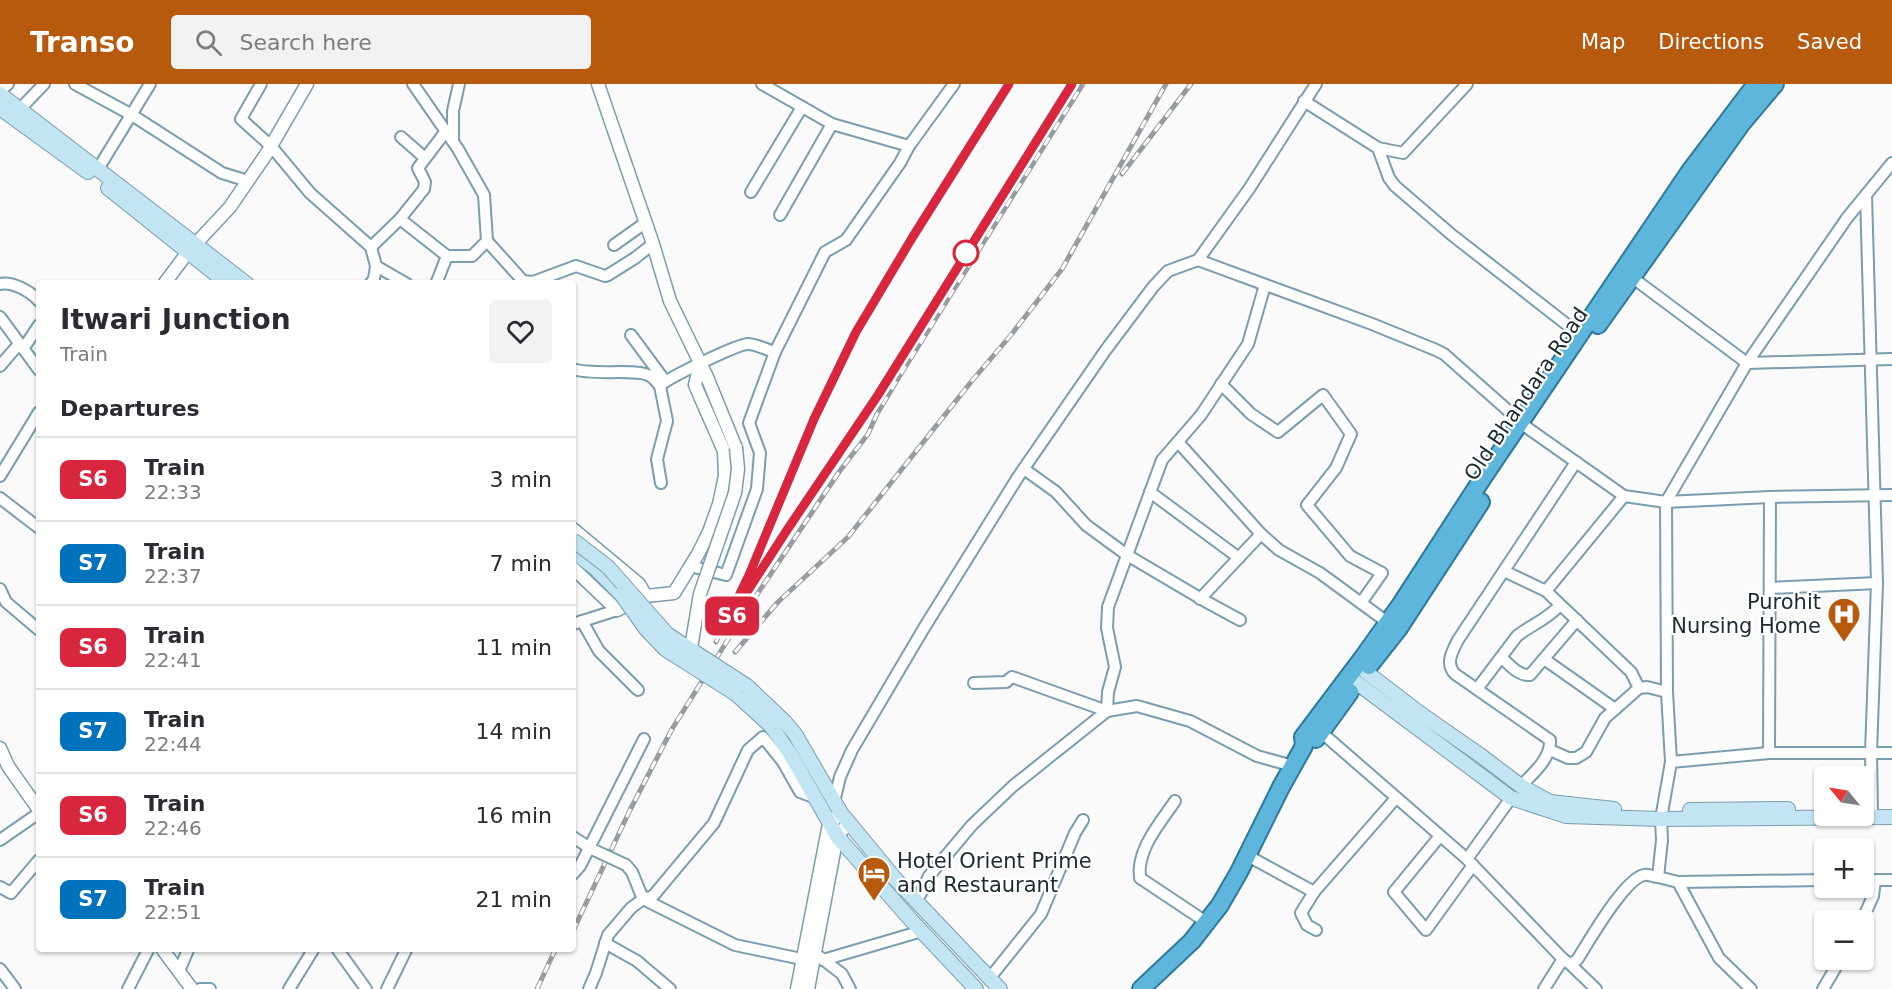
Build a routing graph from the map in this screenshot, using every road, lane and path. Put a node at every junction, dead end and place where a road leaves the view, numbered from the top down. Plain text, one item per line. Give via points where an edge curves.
1 (8, 84) edge
2 (44, 84) edge
3 (75, 84) edge
4 (150, 84) edge
5 (307, 84) edge
6 (413, 84) edge
7 (459, 84) edge
8 (598, 84) edge
9 (762, 84) edge
10 (954, 84) edge
11 (1316, 84) edge
12 (1467, 84) edge
13 (1756, 84) edge
14 (1775, 84) edge
15 (257, 86) edge
16 (0, 92) edge
17 (1304, 101) junction
18 (802, 107) junction
19 (0, 108) edge
20 (20, 109) junction
21 (132, 115) junction
22 (832, 124) junction
23 (446, 131) junction
24 (401, 137) dead end
25 (453, 141) junction
26 (271, 146) junction
27 (909, 146) junction
28 (1378, 148) junction
29 (425, 158) junction
30 (1892, 163) edge
31 (98, 169) junction
32 (248, 181) junction
33 (751, 192) dead end
34 (1866, 195) junction
35 (780, 215) dead end
36 (400, 219) junction
37 (645, 223) junction
38 (487, 241) junction
39 (653, 244) junction
40 (614, 245) dead end
41 (371, 247) junction
42 (192, 248) junction
43 (1644, 251) junction
44 (447, 256) junction
45 (1198, 260) junction
46 (376, 266) junction
47 (1633, 278) junction
48 (167, 280) edge
49 (224, 280) edge
50 (241, 280) edge
51 (373, 280) edge
52 (400, 280) edge
53 (438, 280) edge
54 (522, 280) edge
55 (539, 280) edge
56 (0, 284) edge
57 (1266, 285) junction
58 (36, 298) edge
59 (0, 317) edge
60 (36, 329) edge
61 (1579, 334) junction
62 (630, 335) dead end
63 (21, 347) junction
64 (775, 352) junction
65 (1892, 359) edge
66 (1871, 360) junction
67 (700, 363) junction
68 (1747, 363) junction
69 (0, 366) edge
70 (36, 366) edge
71 (576, 370) edge
72 (663, 384) junction
73 (1221, 384) junction
74 (36, 419) edge
75 (1525, 425) junction
76 (1178, 442) junction
77 (1576, 462) junction
78 (1024, 469) junction
79 (0, 476) edge
80 (660, 483) dead end
81 (1150, 492) junction
82 (1892, 495) edge
83 (1624, 496) junction
84 (1875, 496) junction
85 (1770, 497) junction
86 (0, 498) edge
87 (1666, 502) junction
88 (36, 526) edge
89 (576, 532) edge
90 (1261, 534) junction
91 (576, 542) edge
92 (576, 553) edge
93 (1127, 555) junction
94 (1239, 558) junction
95 (690, 567) junction
96 (576, 571) edge
97 (1504, 571) junction
98 (1877, 583) junction
99 (1770, 588) junction
100 (0, 589) edge
101 (1546, 591) junction
102 (646, 596) junction
103 (1200, 599) junction
104 (1361, 603) junction
105 (1560, 605) junction
106 (617, 610) junction
107 (1240, 620) dead end
108 (1577, 620) junction
109 (1387, 622) junction
110 (577, 623) edge
111 (36, 627) edge
112 (690, 649) junction
113 (1502, 658) junction
114 (1544, 659) junction
115 (686, 663) junction
116 (1357, 674) junction
117 (974, 683) dead end
118 (1639, 688) junction
119 (1477, 689) junction
120 (638, 690) dead end
121 (1667, 692) junction
122 (1615, 709) junction
123 (1107, 711) junction
124 (1316, 729) junction
125 (644, 739) dead end
126 (0, 748) edge
127 (1551, 750) junction
128 (1769, 753) junction
129 (1871, 753) junction
130 (1892, 753) edge
131 (1671, 762) junction
132 (1293, 766) junction
133 (1870, 766) edge
134 (815, 784) junction
135 (1521, 786) junction
136 (816, 798) junction
137 (1396, 798) junction
138 (1511, 798) junction
139 (1175, 801) dead end
140 (36, 808) edge
141 (1814, 809) edge
142 (1874, 809) edge
143 (1892, 809) edge
144 (842, 813) junction
145 (36, 814) edge
146 (1662, 815) junction
147 (1892, 817) edge
148 (1083, 820) dead end
149 (829, 824) junction
150 (837, 836) junction
151 (1440, 836) junction
152 (576, 839) edge
153 (0, 840) edge
154 (592, 849) junction
155 (1248, 855) junction
156 (1470, 862) junction
157 (36, 864) edge
158 (576, 871) edge
159 (1658, 877) junction
160 (1814, 880) edge
161 (1875, 880) joint
162 (1892, 880) edge
163 (1678, 882) junction
164 (0, 887) edge
165 (1314, 892) junction
166 (643, 899) junction
167 (917, 901) junction
168 (1867, 910) edge
169 (1206, 922) junction
170 (1316, 930) dead end
171 (922, 931) junction
172 (605, 943) junction
173 (147, 952) edge
174 (164, 952) edge
175 (187, 952) edge
176 (312, 952) edge
177 (339, 952) edge
178 (405, 952) edge
179 (811, 957) junction
180 (1566, 962) junction
181 (0, 969) edge
182 (1834, 970) edge
183 (178, 971) junction
184 (989, 979) junction
185 (15, 989) edge
186 (128, 989) edge
187 (192, 989) edge
188 (200, 989) edge
189 (210, 989) edge
190 (289, 989) edge
191 (366, 989) edge
192 (387, 989) edge
193 (589, 989) edge
194 (670, 989) edge
195 (797, 989) edge
196 (808, 989) edge
197 (850, 989) edge
198 (976, 989) edge
199 (1000, 989) edge
200 (1141, 989) edge
201 (1544, 989) edge
202 (1596, 989) edge
203 (1751, 989) edge
204 (1822, 989) edge

1 - 16 street
2 - 20 street
3 - 21 street
4 - 21 street
5 - 26 street
6 - 23 street
7 - 25 street via 453,111
8 - 37 street
9 - 18 street
10 - 27 street
11 - 17 street
12 - 28 street via 1403,153
13 - 43 highway via 1690,171
14 - 43 highway, Old Bhandara Road
15 - 26 street via 241,119
16 - 20 main road
17 - 28 street
17 - 45 street via 1249,189
18 - 22 street
18 - 33 street
19 - 42 main road
20 - 31 main road
21 - 31 street
21 - 32 street via 222,173
22 - 27 street
22 - 35 street
23 - 25 street
23 - 29 street
24 - 29 street
25 - 38 street via 483,195
26 - 32 street
26 - 41 street via 310,193
27 - 64 street via 846,240 825,252
28 - 61 street via 1395,186
29 - 36 street via 418,168 424,189
30 - 34 street
31 - 42 main road
32 - 42 street
34 - 66 street
34 - 68 street
36 - 41 street
36 - 44 street
37 - 39 street
37 - 40 street
38 - 44 street via 472,256
38 - 54 street
39 - 55 street via 608,275 576,267
39 - 67 street via 670,301
41 - 46 street
42 - 48 street
42 - 49 main road
42 - 50 main road
43 - 47 highway, Old Bhandara Road
43 - 61 highway
44 - 53 street
45 - 57 street
45 - 78 street via 1168,271 1153,287
46 - 51 street
46 - 52 street
47 - 68 street
47 - 75 highway, Old Bhandara Road
56 - 58 street via 6,283
57 - 73 street via 1248,344
57 - 75 street via 1444,354
59 - 63 street
60 - 63 street
61 - 75 highway
62 - 72 street
63 - 69 street
63 - 70 street
64 - 67 street via 747,344
64 - 95 street via 749,423 760,453 757,489 726,575
65 - 66 street
66 - 68 street
66 - 84 street
67 - 72 street
67 - 95 street via 695,385 724,451 725,476 709,532
67 - 112 street, bridge via 736,448 738,469 735,493 700,594
68 - 87 street
71 - 72 street via 642,373
72 - 80 street via 667,421 657,459
73 - 76 street
73 - 104 street via 1251,414 1278,432 1323,395 1351,434 1336,468 1307,505 1350,556 1382,573
74 - 79 street
75 - 77 street
75 - 109 highway
75 - 116 highway, Old Bhandara Road via 1399,628
76 - 81 street via 1162,460
76 - 90 street
77 - 83 street
77 - 97 street
78 - 93 street via 1056,492 1086,525
78 - 144 street via 852,750 840,777
81 - 93 street
81 - 94 street
82 - 84 street
83 - 87 street
83 - 101 street
84 - 85 street
84 - 98 street
85 - 87 street
85 - 99 street
86 - 88 street
87 - 121 street
89 - 102 street via 639,584
90 - 94 street
90 - 104 street
91 - 112 main road, bridge via 608,567 667,634
92 - 115 main road, bridge via 621,594 665,649
93 - 103 street
93 - 123 street via 1108,607 1107,628 1115,667
94 - 103 street
95 - 102 street via 674,593
96 - 106 street
97 - 101 street
97 - 119 street via 1458,640 1449,662 1455,674
98 - 99 street
98 - 129 street
99 - 128 street
100 - 111 street via 6,602
101 - 105 street
102 - 106 street
103 - 107 street
104 - 109 street
105 - 108 street
105 - 113 street via 1517,636
106 - 110 street
108 - 114 street
108 - 118 street via 1631,672
109 - 116 highway
110 - 120 street
112 - 115 street, bridge
112 - 134 main road, bridge via 747,686 784,722 795,734
113 - 114 street via 1524,676 1530,675
113 - 119 street
114 - 122 street
115 - 134 main road, bridge via 736,694 771,726
116 - 124 highway, Old Bhandara Road
116 - 135 main road via 1480,754
116 - 138 main road
117 - 123 street via 1006,682 1012,677
118 - 121 street
118 - 122 street
119 - 127 street via 1550,740
121 - 131 street
122 - 127 street via 1605,718 1586,752 1568,758
123 - 132 street via 1137,706 1190,721 1257,756
123 - 167 street via 1013,786 972,825 929,876
124 - 132 highway, Old Bhandara Road via 1313,744 1304,746
124 - 137 street
125 - 154 street
126 - 140 street
127 - 135 street
128 - 129 street
128 - 131 street
129 - 130 street
129 - 133 street
131 - 146 street
132 - 155 highway
134 - 136 main road
134 - 144 main road
135 - 146 main road via 1551,802
136 - 149 main road
136 - 166 street via 800,792 763,737 748,750 714,823 653,896
137 - 151 street
137 - 165 street
138 - 146 main road via 1566,816
138 - 156 street
139 - 169 street via 1153,833 1139,867 1140,878
141 - 146 main road
142 - 143 main road
144 - 149 street
144 - 150 street
144 - 167 main road
145 - 153 street
146 - 147 main road
146 - 159 street
148 - 184 street via 1041,914
149 - 150 main road
149 - 179 street
150 - 171 main road
150 - 179 street
151 - 156 street
151 - 156 street via 1394,892 1426,930
152 - 154 street
154 - 158 street
154 - 166 street, bridge via 626,865
155 - 165 street
155 - 169 highway
156 - 180 street
157 - 164 street via 11,893
159 - 163 street
159 - 180 street via 1644,875 1635,880 1619,895 1577,960
160 - 163 street
161 - 162 street
161 - 168 street
163 - 203 street via 1719,958
165 - 170 street via 1301,914 1307,925
166 - 172 street via 631,908
166 - 179 street via 735,945
167 - 184 main road
169 - 200 highway via 1192,941
171 - 179 street
171 - 198 main road
172 - 193 street
172 - 194 street
173 - 186 street
174 - 183 street
175 - 183 street
176 - 190 street
177 - 191 street
178 - 192 street
179 - 195 street
179 - 196 street
179 - 197 street via 842,975
180 - 201 street
180 - 202 street
181 - 185 street
182 - 204 street
183 - 187 street
184 - 199 main road
188 - 189 street

